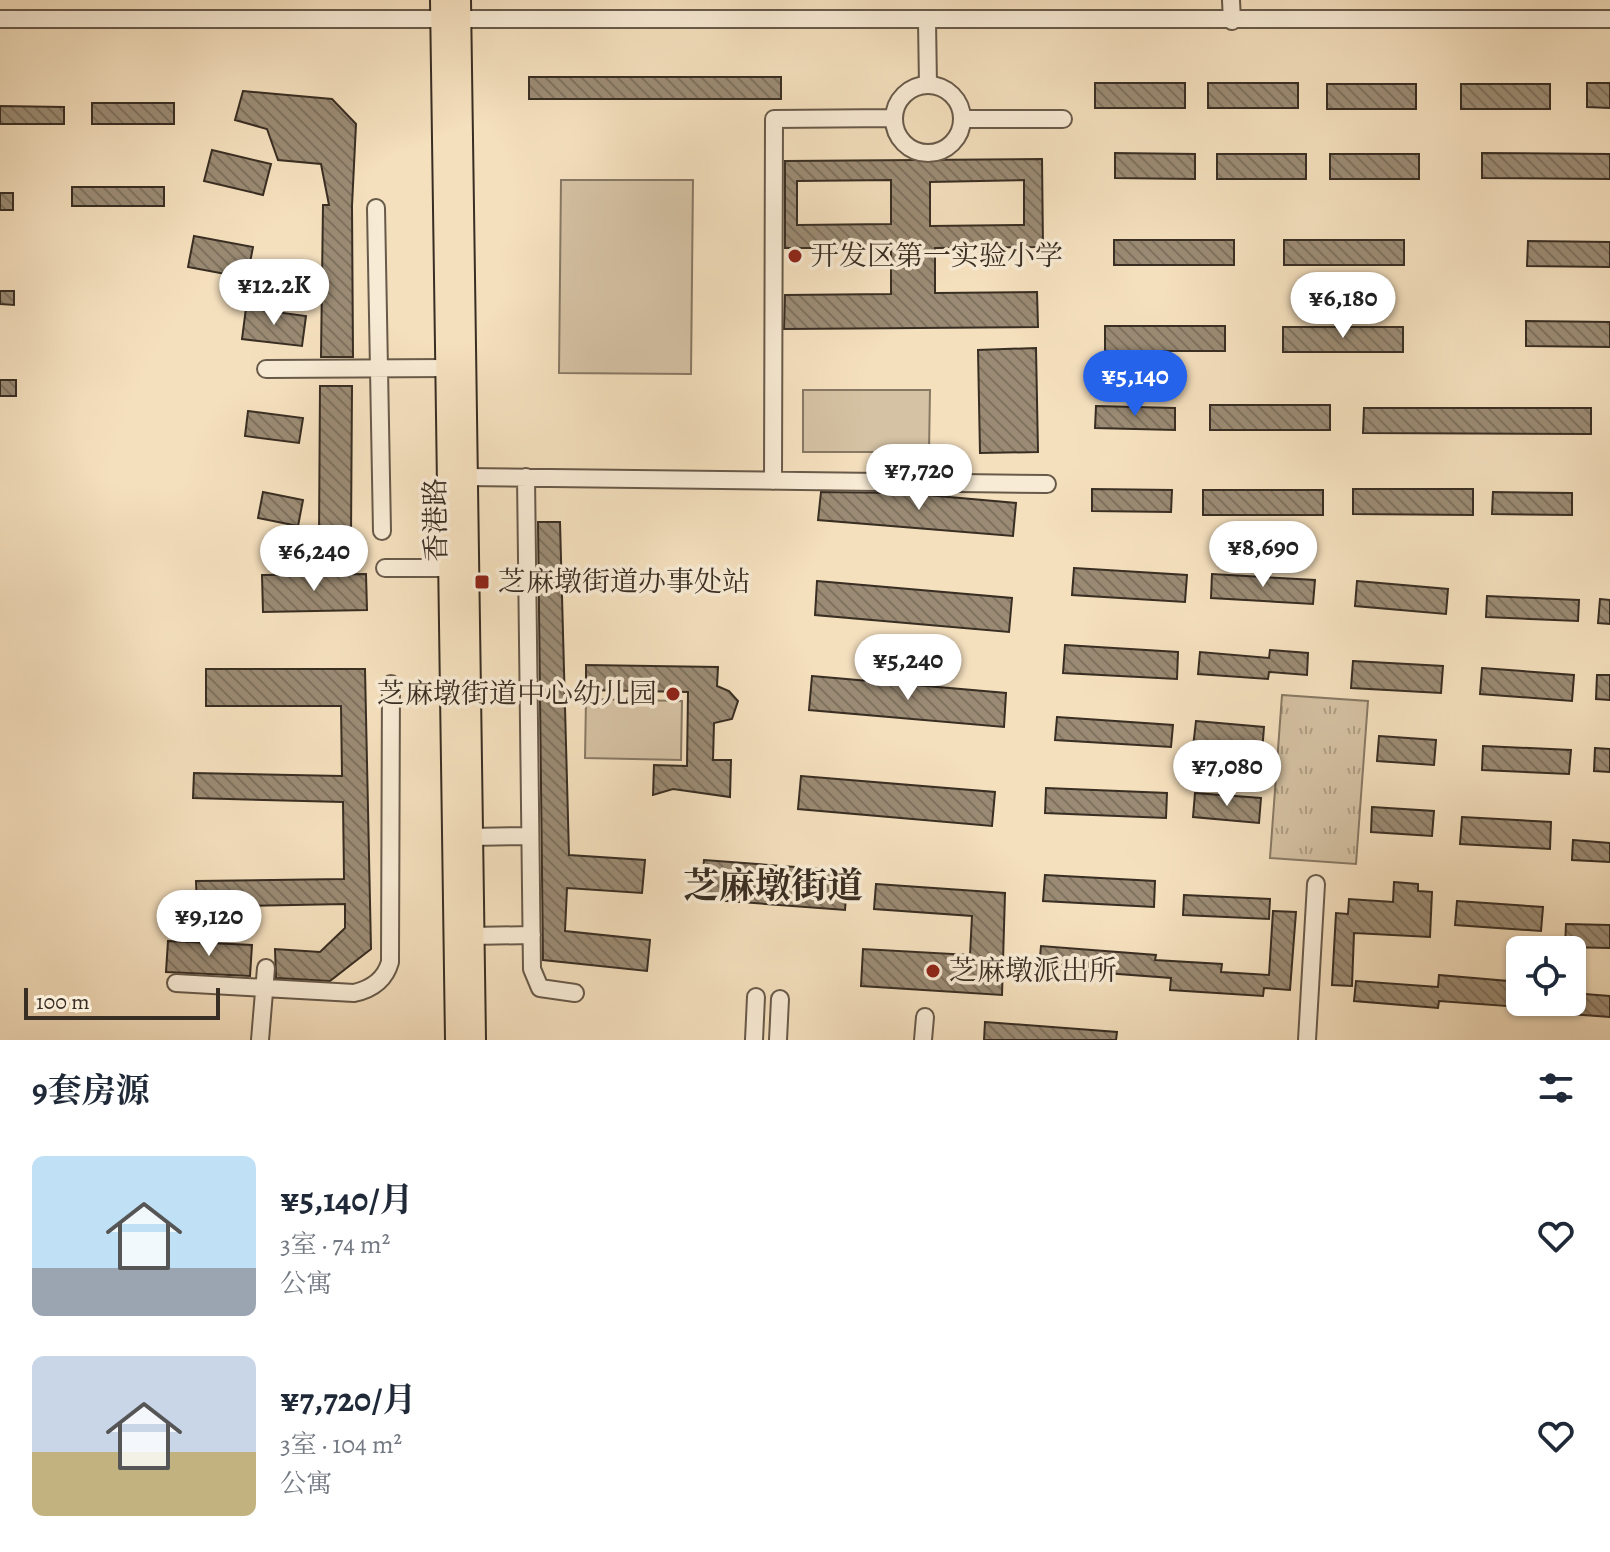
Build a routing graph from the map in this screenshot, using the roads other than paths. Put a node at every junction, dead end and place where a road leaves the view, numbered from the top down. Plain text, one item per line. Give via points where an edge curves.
1 (1231, 0) edge
2 (451, 10) edge
3 (0, 19) edge
4 (1610, 19) edge
5 (927, 21) junction
6 (1232, 21) junction
7 (928, 85) junction
8 (893, 118) junction
9 (962, 119) junction
10 (1063, 119) dead end
11 (376, 208) dead end
12 (448, 368) junction
13 (266, 369) dead end
14 (379, 369) junction
15 (465, 477) junction
16 (526, 477) junction
17 (773, 481) junction
18 (1047, 484) dead end
19 (382, 531) dead end
20 (385, 568) dead end
21 (451, 568) junction
22 (391, 684) dead end
23 (530, 836) junction
24 (470, 837) junction
25 (1316, 884) dead end
26 (532, 935) junction
27 (471, 936) junction
28 (266, 968) dead end
29 (176, 983) dead end
30 (264, 989) junction
31 (575, 993) dead end
32 (465, 994) junction
33 (756, 997) dead end
34 (780, 999) dead end
35 (925, 1017) dead end
36 (260, 1040) edge
37 (441, 1040) edge
38 (457, 1040) edge
39 (474, 1040) edge
40 (487, 1040) edge
41 (754, 1040) edge
42 (778, 1040) edge
43 (923, 1040) edge
44 (1307, 1040) edge

1 - 6 street
2 - 3 street
2 - 5 street
2 - 12 main road, 香港路
2 - 15 main road, 香港路
4 - 6 street
5 - 6 street
5 - 7 street
7 - 8 street via 908,91
7 - 9 street via 952,95
8 - 9 street via 905,145 922,153 950,145
8 - 17 street via 774,119
9 - 10 street
11 - 14 street
12 - 14 street
12 - 21 main road, 香港路
13 - 14 street
14 - 19 street
15 - 16 street
15 - 24 main road, 香港路
16 - 17 street
16 - 23 street
17 - 18 street
20 - 21 street
21 - 32 main road, 香港路
22 - 30 street via 389,966 373,986 354,993
23 - 24 street
23 - 26 street
24 - 27 main road, 香港路
25 - 44 street
26 - 27 street
26 - 31 street via 533,977 540,988
27 - 32 main road, 香港路
28 - 30 street
29 - 30 street
30 - 36 street
32 - 37 main road
32 - 38 main road, 香港路
32 - 39 main road, 香港路
32 - 40 main road
33 - 41 street
34 - 42 street
35 - 43 street

